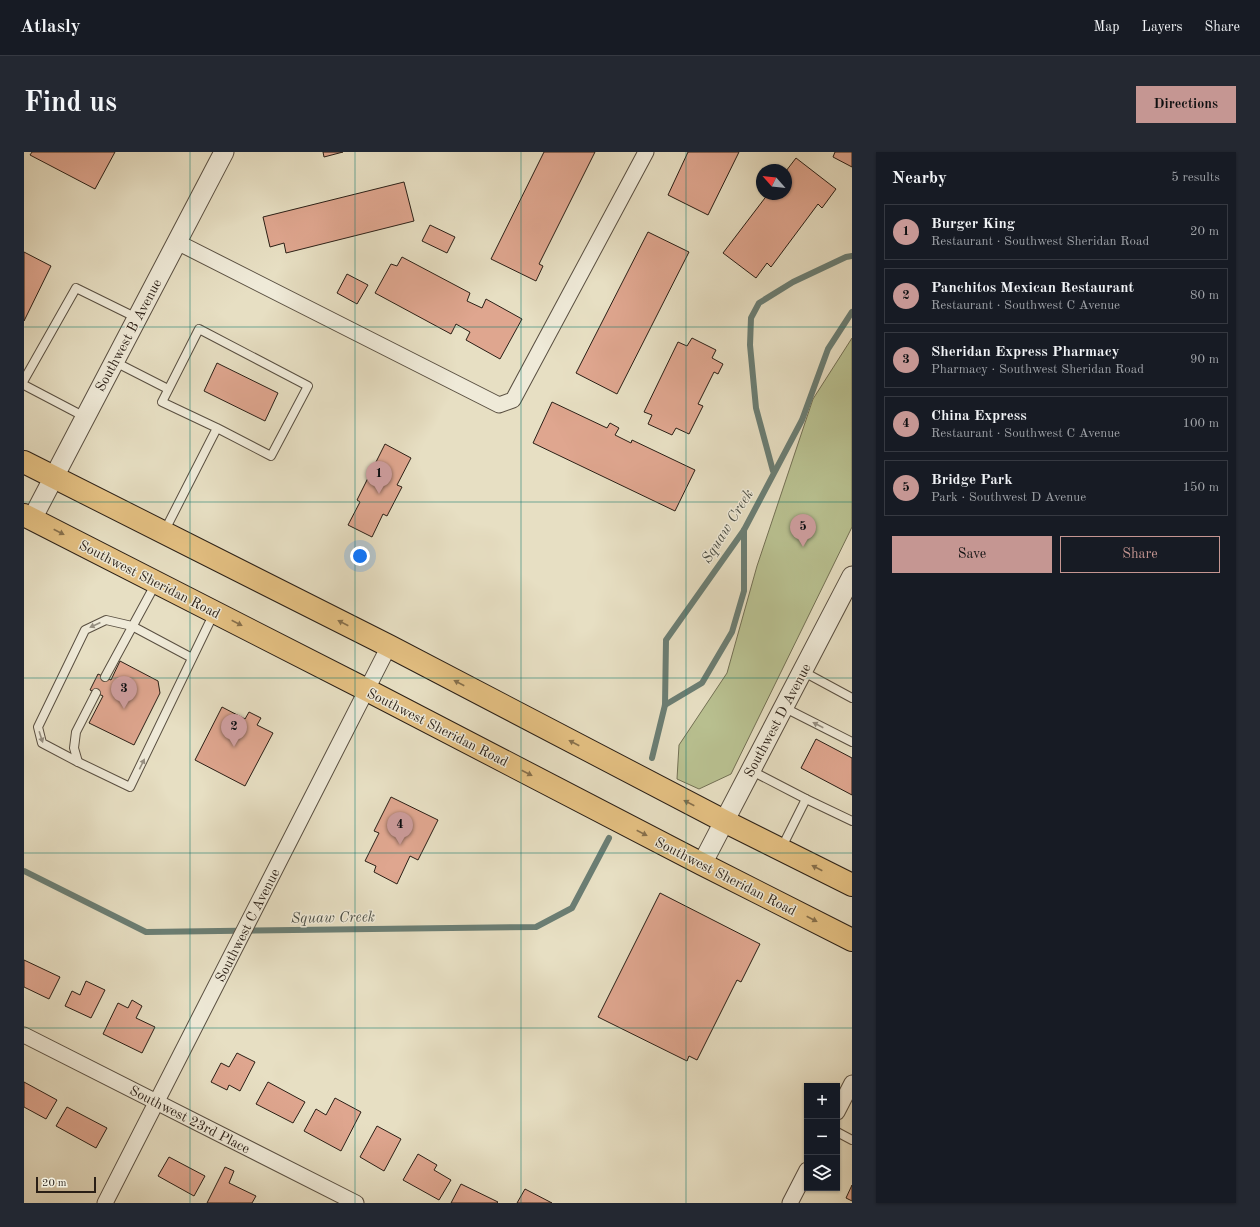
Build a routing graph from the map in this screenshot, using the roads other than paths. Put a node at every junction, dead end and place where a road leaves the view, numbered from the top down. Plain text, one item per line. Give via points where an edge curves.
1 (224, 152) edge
2 (646, 152) edge
3 (177, 242) junction
4 (137, 318) junction
5 (115, 362) junction
6 (24, 380) edge
7 (24, 385) edge
8 (168, 389) junction
9 (85, 417) junction
10 (217, 428) junction
11 (24, 462) edge
12 (53, 477) junction
13 (28, 517) edge
14 (164, 533) junction
15 (157, 582) junction
16 (851, 582) edge
17 (214, 612) junction
18 (132, 626) junction
19 (389, 646) junction
20 (192, 658) junction
21 (802, 672) junction
22 (105, 677) dead end
23 (367, 690) junction
24 (96, 693) dead end
25 (852, 698) edge
26 (783, 707) junction
27 (852, 742) edge
28 (78, 762) junction
29 (750, 770) junction
30 (806, 799) junction
31 (724, 821) junction
32 (852, 821) edge
33 (781, 849) junction
34 (702, 864) junction
35 (852, 885) edge
36 (852, 940) edge
37 (24, 1036) edge
38 (852, 1083) edge
39 (156, 1102) junction
40 (840, 1106) edge
41 (840, 1134) edge
42 (852, 1140) edge
43 (804, 1176) edge
44 (105, 1203) edge
45 (356, 1203) edge
46 (790, 1203) edge

1 - 3 street, Southwest B Avenue
2 - 3 street via 513,400 499,405
3 - 4 street, Southwest B Avenue
4 - 5 street, Southwest B Avenue
4 - 6 lane via 76,288
5 - 8 lane
5 - 9 street, Southwest B Avenue
7 - 9 lane
8 - 10 lane via 162,402
8 - 10 lane via 199,329 308,386 271,456
9 - 12 street, Southwest B Avenue
10 - 14 lane
11 - 12 main road
12 - 13 street, Southwest B Avenue
12 - 14 main road
13 -> 15 main road, Southwest Sheridan Road
19 -> 14 main road
15 - 17 main road, Southwest Sheridan Road
15 - 18 lane
16 - 21 street, Southwest D Avenue
17 - 20 lane
17 -> 23 main road, Southwest Sheridan Road
18 - 20 lane
18 - 22 lane
18 -> 28 lane via 106,620 85,630 38,727 42,743
19 - 23 street, Southwest C Avenue
31 -> 19 main road
28 -> 20 lane via 130,787
21 - 25 lane
21 - 26 street, Southwest D Avenue
23 -> 34 main road, Southwest Sheridan Road
23 - 39 street, Southwest C Avenue
24 - 28 lane via 76,732 74,748
27 -> 26 lane
26 - 29 street, Southwest D Avenue
29 - 30 lane
29 - 31 street, Southwest D Avenue
30 - 32 lane
30 - 33 lane
31 - 33 main road
31 - 34 street, Southwest D Avenue
35 -> 33 main road
34 -> 36 main road, Southwest Sheridan Road
37 - 39 street, Southwest 23rd Place
38 - 40 street
39 - 44 street, Southwest C Avenue
39 - 45 street, Southwest 23rd Place
41 - 42 lane
43 - 46 street

